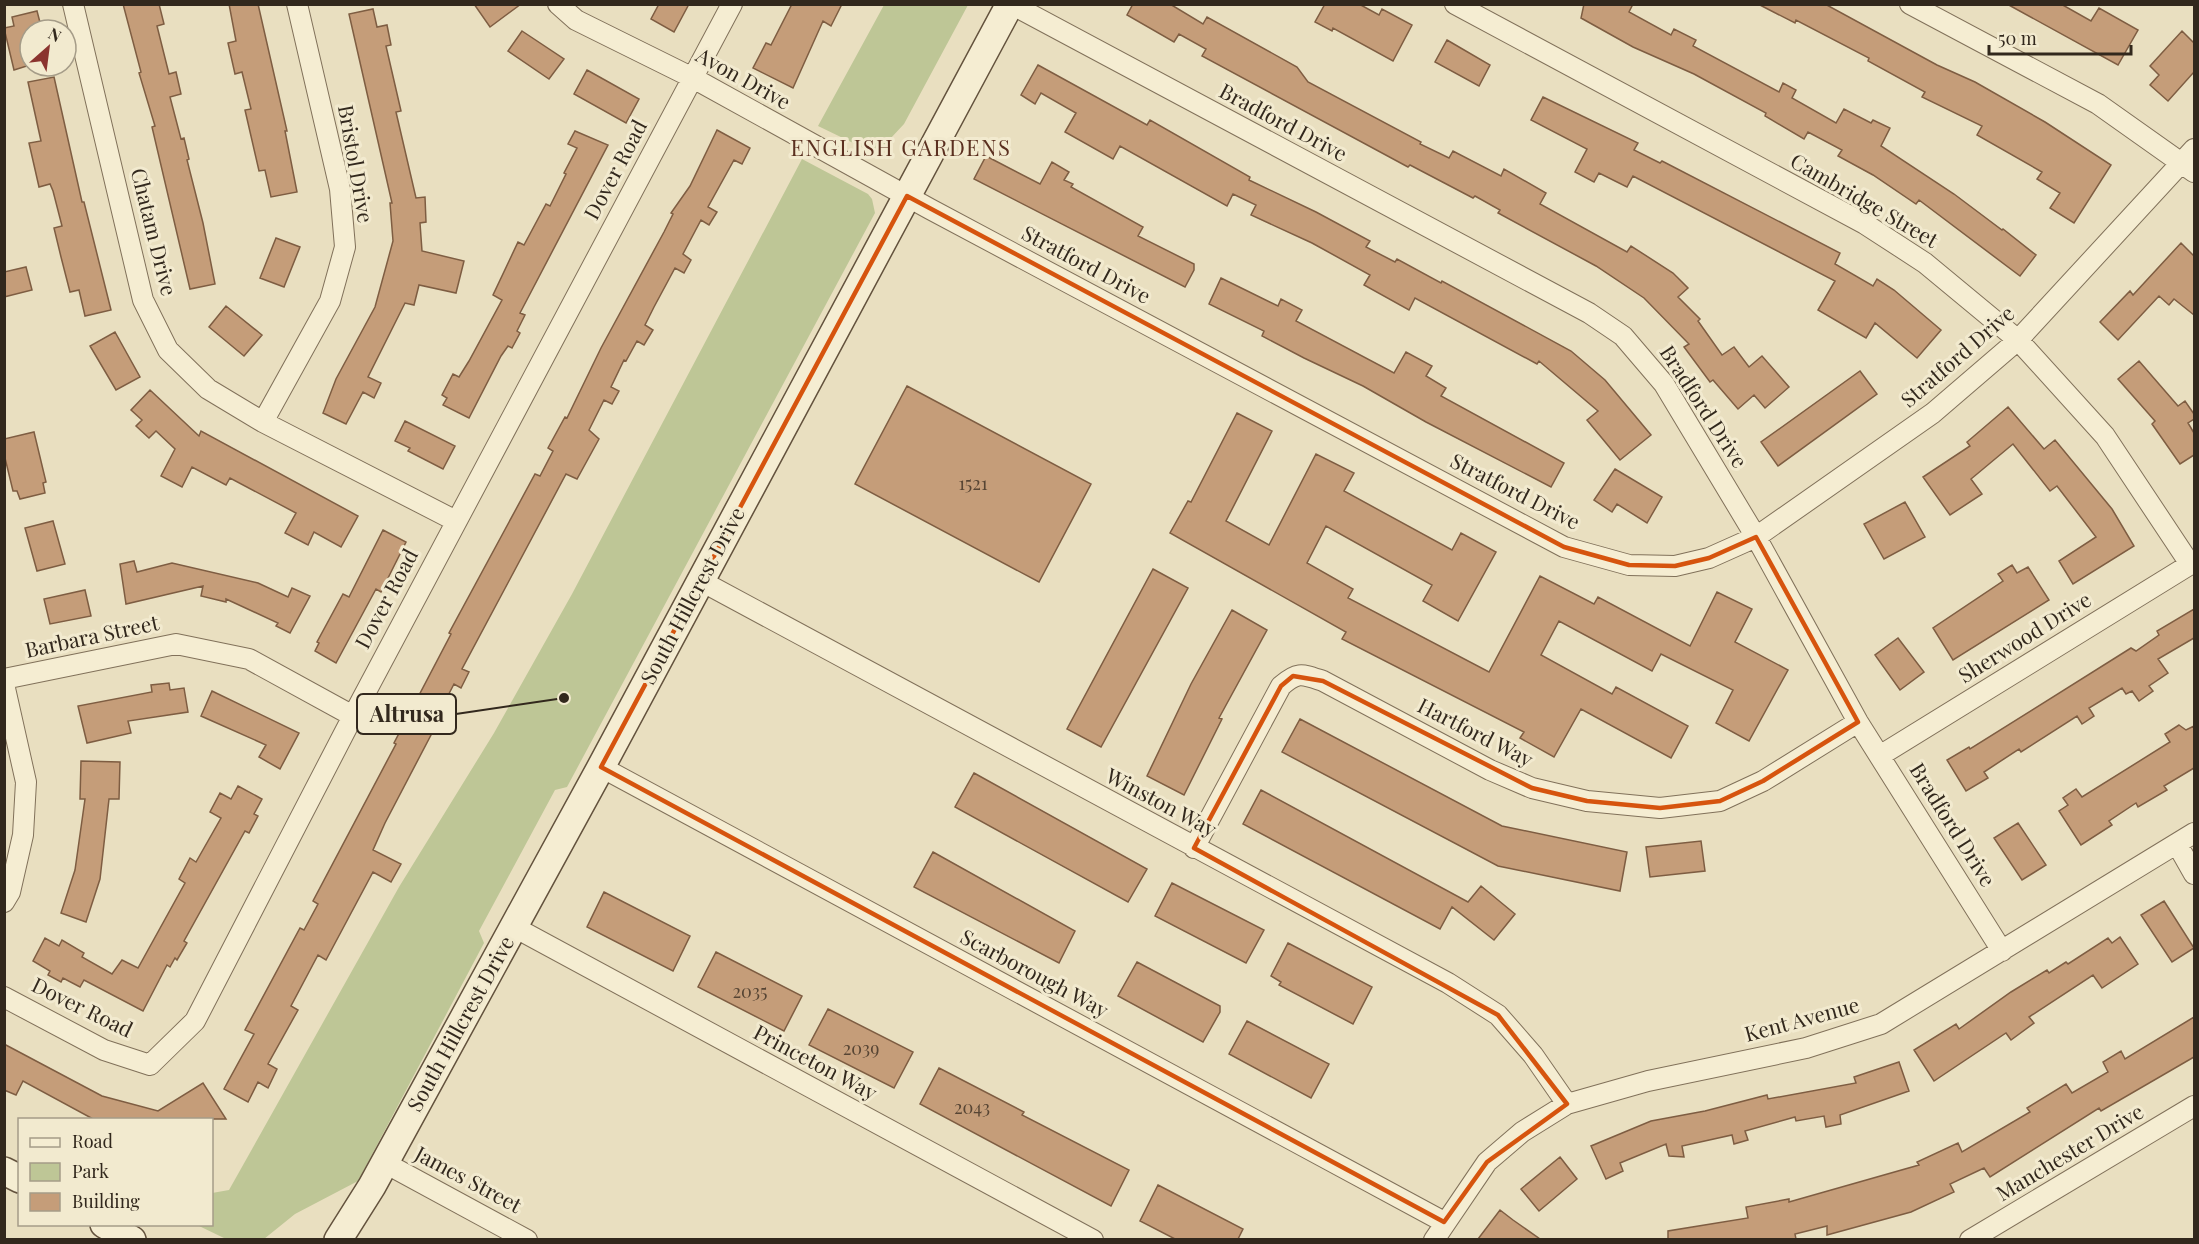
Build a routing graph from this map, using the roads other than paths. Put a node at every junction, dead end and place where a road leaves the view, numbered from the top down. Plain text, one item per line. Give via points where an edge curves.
1 (73, 4) edge
2 (297, 4) edge
3 (558, 4) edge
4 (732, 4) edge
5 (1010, 4) edge
6 (1455, 4) edge
7 (1910, 4) edge
8 (693, 78) junction
9 (2191, 161) edge
10 (907, 196) junction
11 (2018, 340) junction
12 (263, 423) junction
13 (456, 521) junction
14 (1756, 537) junction
15 (2192, 563) edge
16 (701, 581) junction
17 (4, 680) edge
18 (4, 684) edge
19 (352, 716) junction
20 (1858, 722) junction
21 (1881, 755) junction
22 (601, 767) junction
23 (2194, 833) edge
24 (2177, 844) junction
25 (1194, 848) junction
26 (2194, 874) edge
27 (4, 902) edge
28 (514, 927) junction
29 (2002, 951) junction
30 (4, 997) edge
31 (1567, 1104) junction
32 (2194, 1106) edge
33 (385, 1162) junction
34 (4, 1171) edge
35 (18, 1178) edge
36 (372, 1186) junction
37 (108, 1226) edge
38 (1439, 1231) edge
39 (132, 1239) edge
40 (338, 1239) edge
41 (349, 1239) edge
42 (527, 1239) edge
43 (1093, 1239) edge
44 (1970, 1239) edge

1 - 12 street, Chatam Drive via 143,300 168,350 208,389
2 - 12 street, Bristol Drive via 340,189 345,247 330,302
3 - 8 street, Avon Drive via 576,20
4 - 8 street, Dover Road
5 - 10 street, South Hillcrest Drive
5 - 14 street, Bradford Drive via 1589,313 1623,336 1664,384
6 - 11 street, Cambridge Street via 1864,224 1925,263
7 - 9 street via 2098,105
8 - 10 street, Avon Drive
8 - 13 street, Dover Road
9 - 11 street, Stratford Drive
10 - 14 street, Stratford Drive via 1564,547 1629,565 1675,566 1709,558
10 - 16 street, South Hillcrest Drive
11 - 14 street, Stratford Drive via 1933,413
11 - 15 street, Cambridge Street via 2105,436
12 - 13 street, Chatam Drive
13 - 19 street, Dover Road
14 - 20 street, Bradford Drive
15 - 21 street, Sherwood Drive
16 - 22 street, South Hillcrest Drive
16 - 25 street, Winston Way
17 - 19 street, Barbara Street via 176,644 249,659
18 - 27 street via 26,782 23,835 10,892
19 - 30 street, Dover Road via 195,1022 150,1065 104,1050
20 - 21 street, Bradford Drive
20 - 25 street, Hartford Way via 1763,781 1720,801 1660,808 1587,801 1532,788 1490,770 1323,681 1293,676 1281,686
21 - 29 street, Bradford Drive
22 - 28 street, South Hillcrest Drive
22 - 38 street, Scarborough Way
23 - 24 street, Kent Avenue
24 - 26 street
24 - 29 street, Kent Avenue
25 - 31 street, Winston Way via 1448,984 1498,1015 1533,1055
28 - 33 street, South Hillcrest Drive
28 - 43 street, Princeton Way
29 - 31 street, Kent Avenue via 1881,1024 1806,1048 1648,1081
31 - 38 street, Kent Avenue via 1522,1132 1487,1162
32 - 44 street, Manchester Drive
33 - 36 street, South Hillcrest Drive
33 - 42 street, James Street
34 - 35 street
36 - 40 street, South Hillcrest Drive
36 - 41 street, South Hillcrest Drive
37 - 39 street

